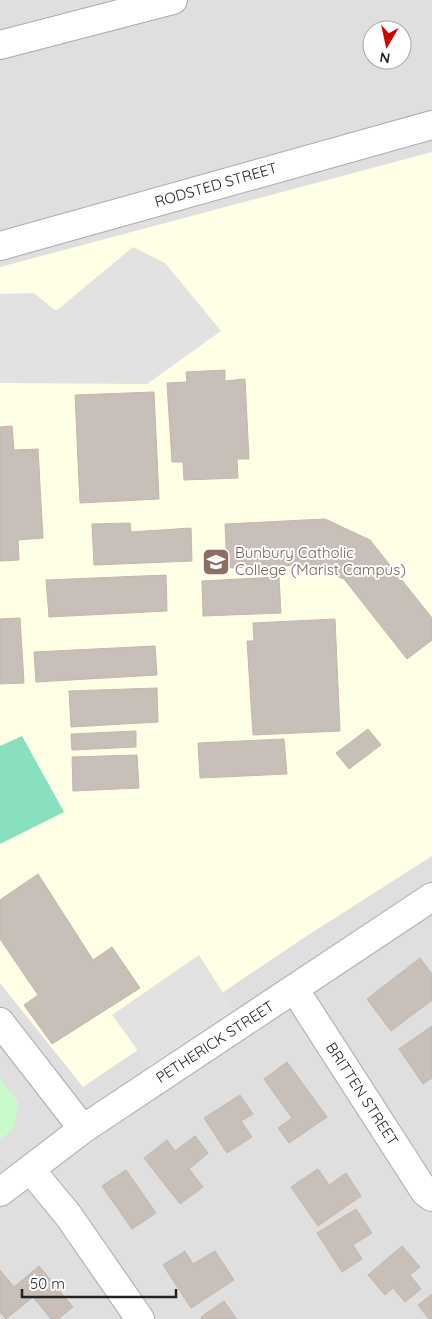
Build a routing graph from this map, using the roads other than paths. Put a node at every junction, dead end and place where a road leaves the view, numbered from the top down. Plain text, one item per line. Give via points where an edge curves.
1 (173, 0) edge
2 (0, 45) edge
3 (432, 124) edge
4 (0, 246) edge
5 (432, 897) edge
6 (295, 990) junction
7 (0, 1022) edge
8 (83, 1129) junction
9 (30, 1169) junction
10 (0, 1192) edge
11 (432, 1197) edge
12 (140, 1319) edge

1 - 2 street
3 - 4 street, RODSTED STREET
5 - 6 street, PETHERICK STREET
6 - 8 street, PETHERICK STREET
6 - 11 street, BRITTEN STREET via 425,1192
7 - 8 street
8 - 9 street, PETHERICK STREET
9 - 10 street, PETHERICK STREET
9 - 12 street via 68,1215

